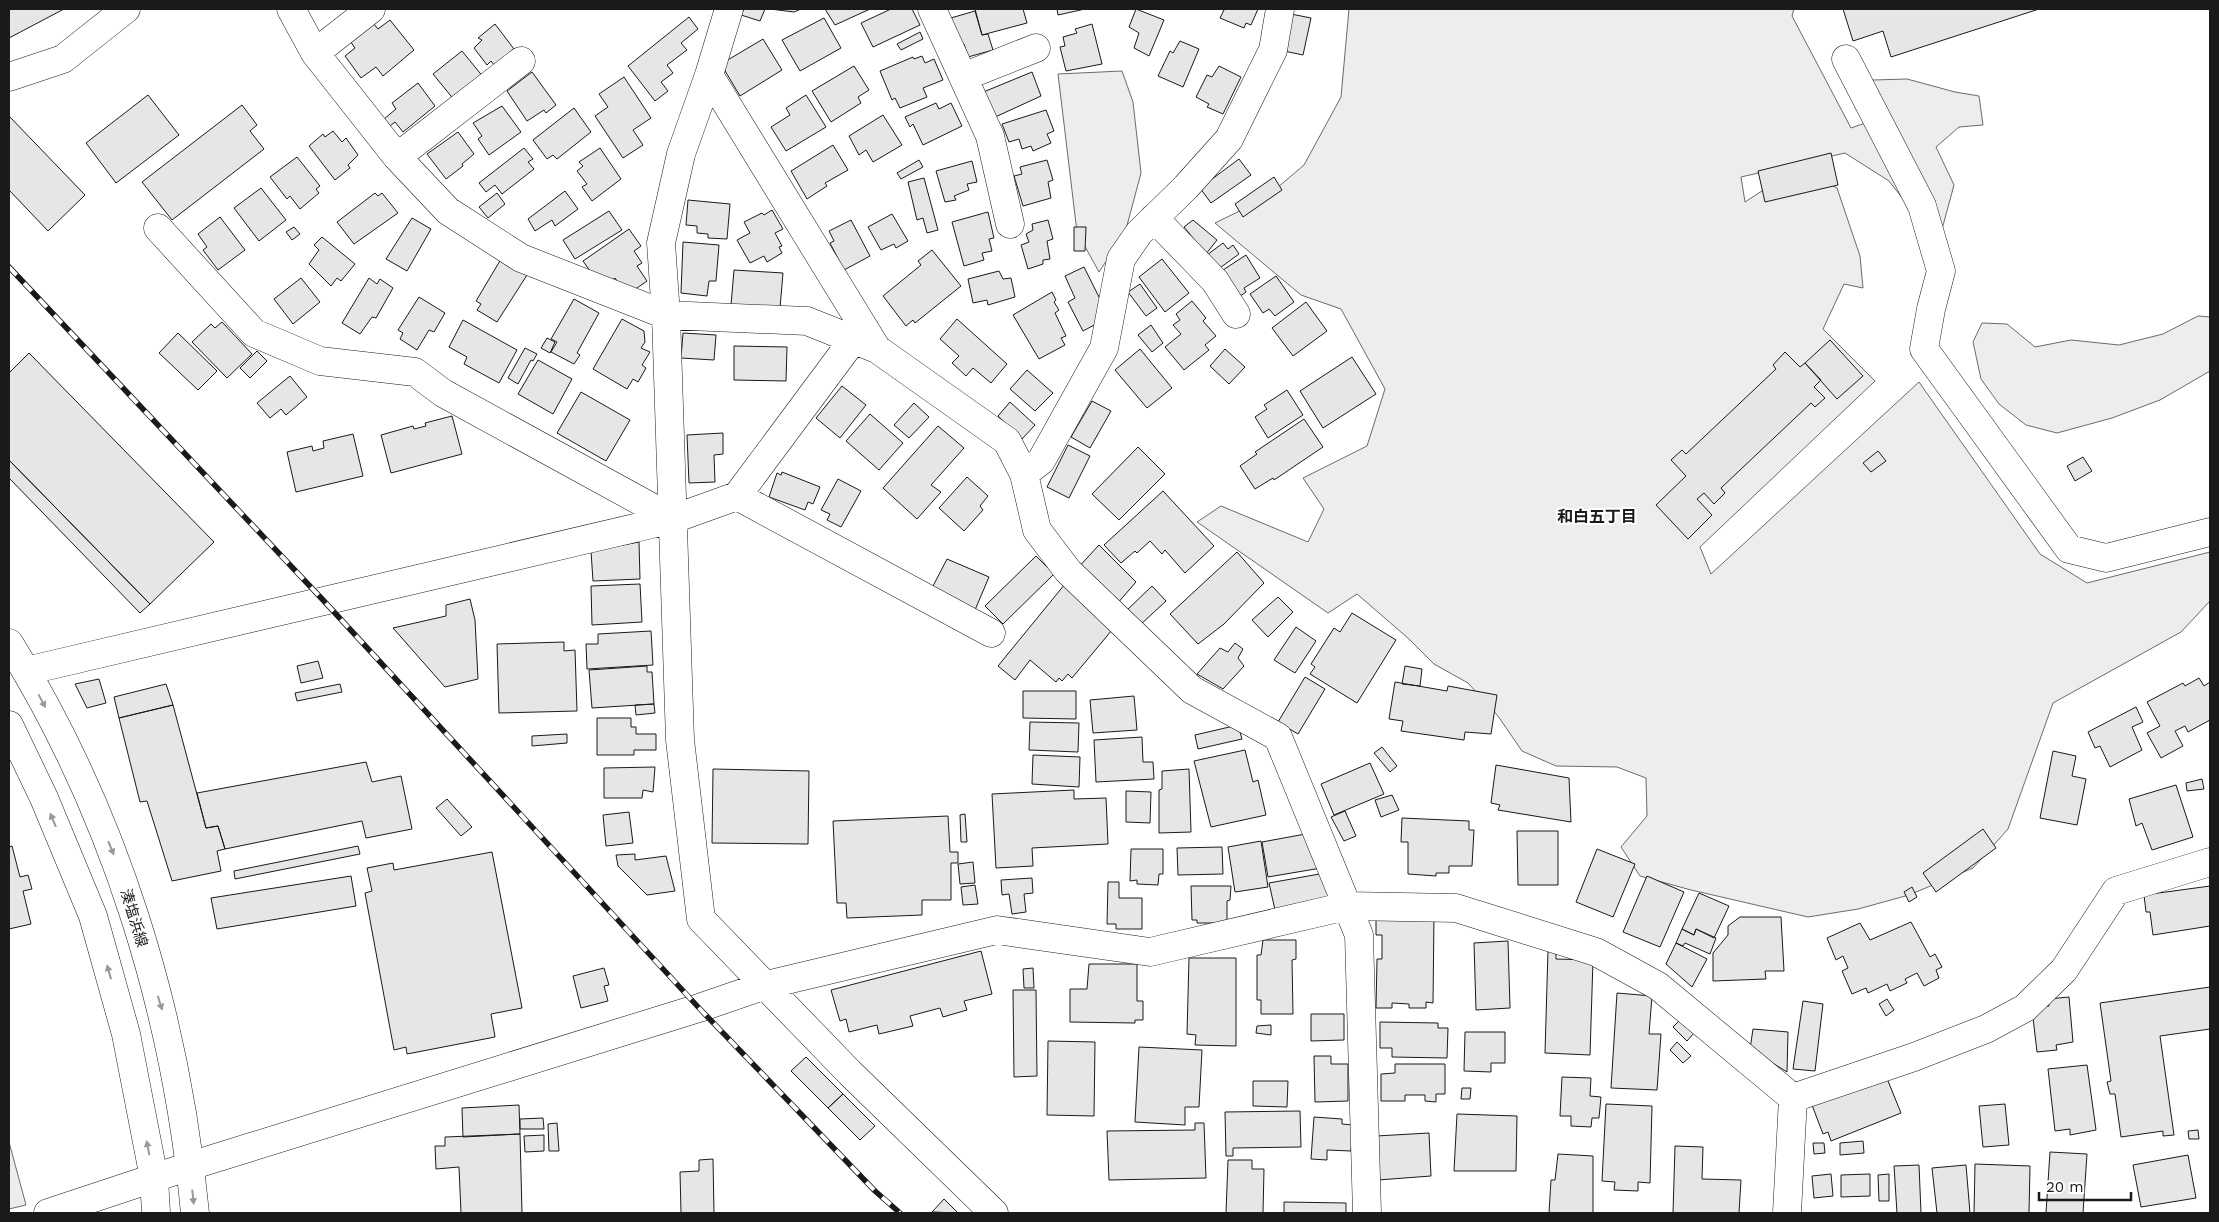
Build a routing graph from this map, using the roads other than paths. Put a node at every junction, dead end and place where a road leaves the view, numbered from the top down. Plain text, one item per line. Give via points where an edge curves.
1 (126, 9) edge
2 (291, 9) edge
3 (371, 9) edge
4 (729, 9) edge
5 (932, 9) edge
6 (1280, 9) edge
7 (1036, 48) dead end
8 (315, 53) junction
9 (1846, 59) dead end
10 (521, 61) dead end
11 (709, 75) junction
12 (9, 77) edge
13 (963, 77) junction
14 (397, 158) junction
15 (1154, 218) junction
16 (1010, 224) dead end
17 (158, 228) dead end
18 (1236, 314) dead end
19 (666, 315) junction
20 (865, 344) junction
21 (1024, 474) junction
22 (737, 496) junction
23 (673, 520) junction
24 (2210, 532) edge
25 (991, 633) dead end
26 (9, 643) edge
27 (26, 670) junction
28 (9, 726) edge
29 (2210, 862) edge
30 (1347, 906) junction
31 (766, 985) junction
32 (1793, 1098) junction
33 (190, 1166) junction
34 (154, 1178) junction
35 (48, 1213) edge
36 (156, 1213) edge
37 (195, 1213) edge
38 (994, 1213) edge
39 (1367, 1213) edge
40 (1787, 1213) edge

1 - 12 street via 63,59
2 - 8 street
3 - 8 street
4 - 11 street
5 - 13 street
6 - 15 street via 1273,50 1229,139
7 - 13 street
8 - 14 street
9 - 24 street via 1922,206 1941,271 1924,349 2070,549 2106,558
10 - 14 street
11 - 19 street via 681,154 661,243
11 - 20 street
13 - 16 street via 990,136
14 - 19 street via 448,211 520,258
15 - 18 street via 1215,281
15 - 21 street via 1121,259 1104,348 1041,461
17 - 23 street via 254,333 320,361 415,372 443,394
19 - 20 street via 807,321
19 - 23 street
20 - 21 street via 1007,441
20 - 22 street
21 - 30 street via 1037,530 1068,571 1192,690 1278,738
22 - 23 street
22 - 25 street
23 - 27 street
23 - 31 street via 680,740 701,920
26 - 27 street, 湊塩浜線
27 -> 33 street, 湊塩浜線 via 84,782 120,870 164,1016
34 -> 28 street via 126,1034 93,916 44,798
29 - 32 street via 2116,891 2064,970 2025,1008 1986,1029 1914,1057
30 - 31 street via 1150,952 997,930
30 - 32 street via 1456,908 1596,952 1658,986
30 - 39 street via 1359,935
31 - 33 street
31 - 38 street
32 - 40 street
33 - 34 street
33 -> 37 street, 湊塩浜線
34 - 35 street
34 - 36 street

